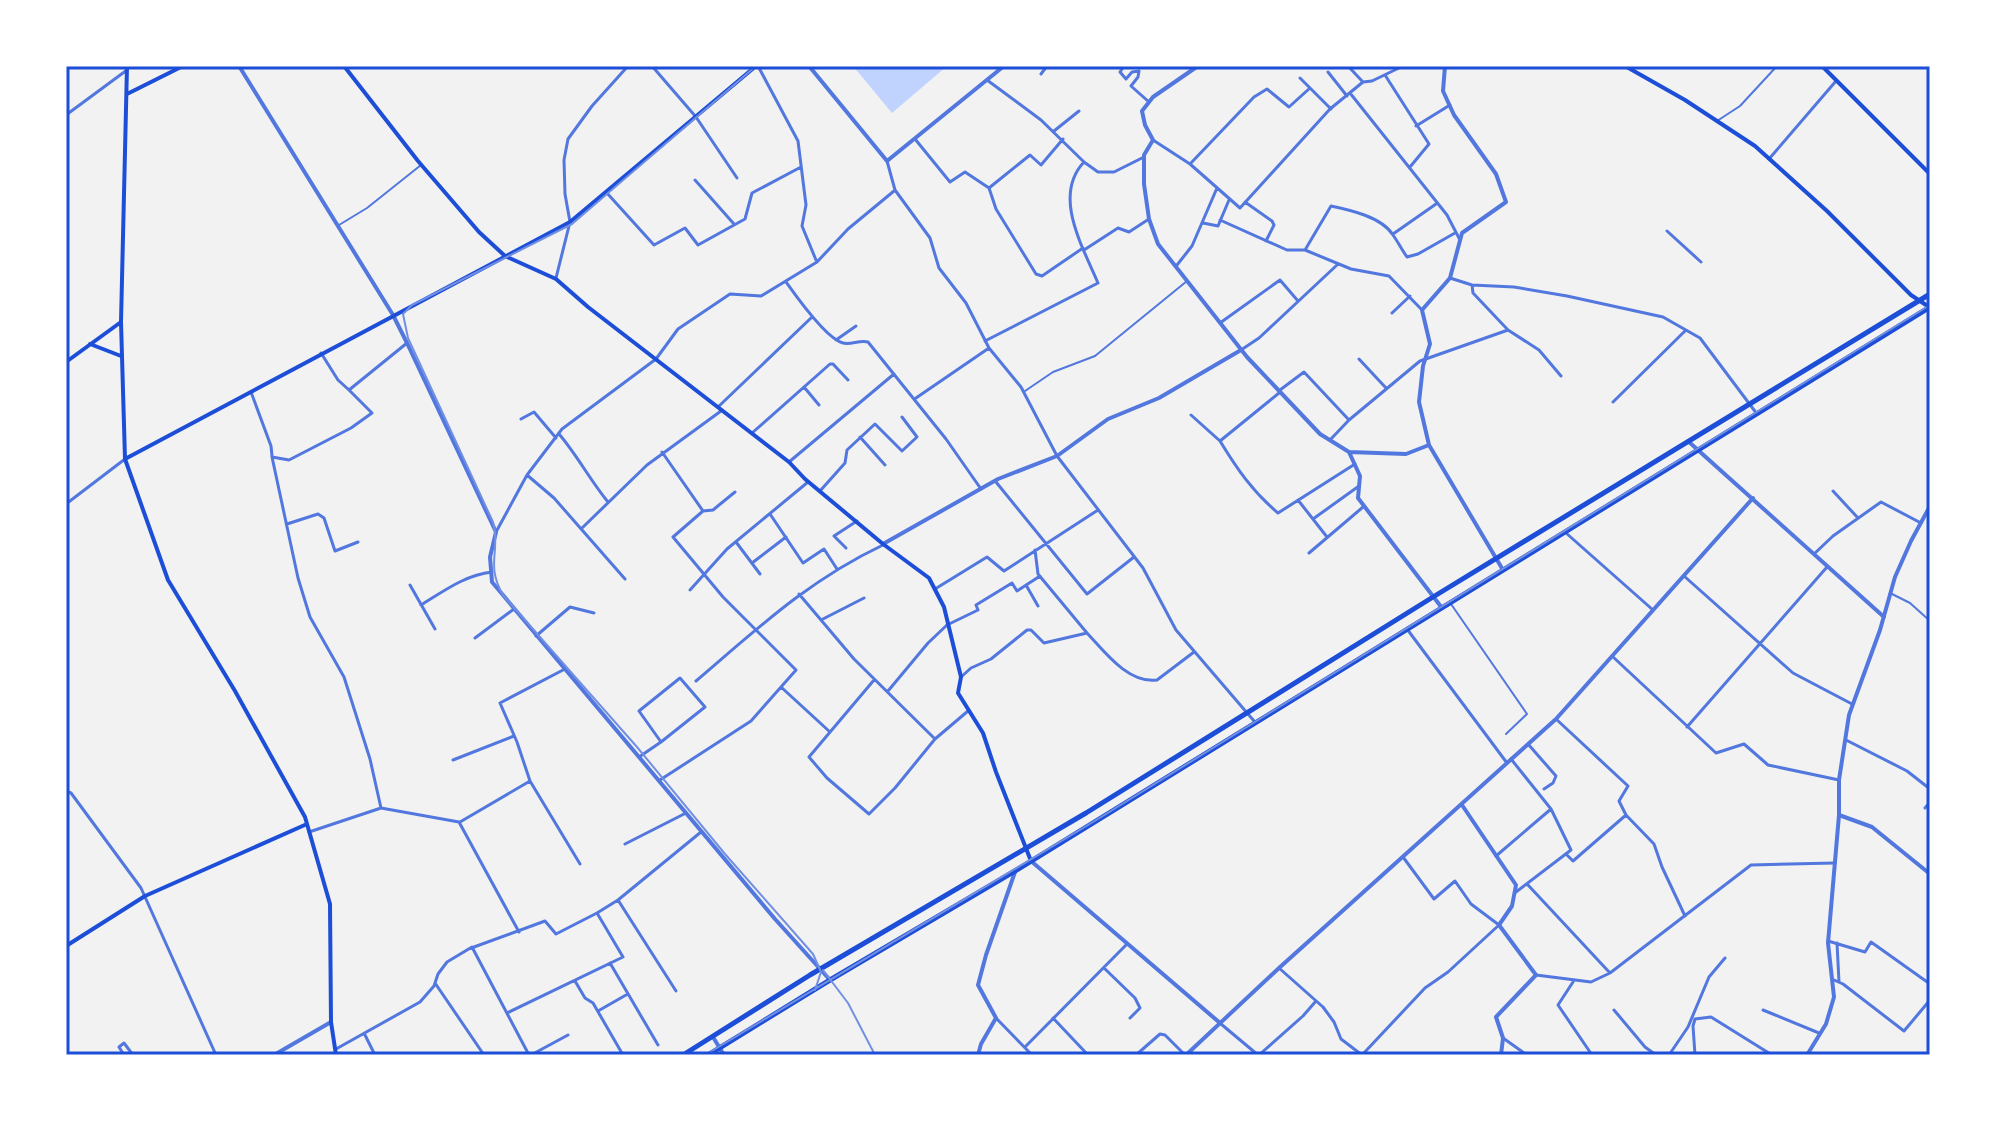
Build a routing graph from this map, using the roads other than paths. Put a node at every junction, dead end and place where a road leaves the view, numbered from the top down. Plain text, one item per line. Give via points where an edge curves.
1 (183, 66) edge
2 (239, 66) edge
3 (344, 66) edge
4 (628, 66) edge
5 (652, 66) edge
6 (757, 66) edge
7 (809, 66) edge
8 (1004, 66) edge
9 (1047, 66) edge
10 (1124, 66) edge
11 (1198, 66) edge
12 (1348, 66) edge
13 (1403, 66) edge
14 (1445, 66) edge
15 (1625, 66) edge
16 (1777, 66) edge
17 (1822, 66) edge
18 (127, 68) edge
19 (1328, 72) dead end
20 (1041, 74) dead end
21 (1385, 75) junction
22 (1300, 78) dead end
23 (987, 80) junction
24 (1836, 81) junction
25 (1363, 82) junction
26 (1310, 88) junction
27 (127, 94) junction
28 (1348, 94) junction
29 (1149, 102) junction
30 (1450, 105) junction
31 (1331, 109) junction
32 (1079, 111) dead end
33 (66, 115) edge
34 (696, 117) junction
35 (1716, 121) junction
36 (1416, 126) junction
37 (1054, 131) junction
38 (914, 139) junction
39 (1063, 139) junction
40 (1153, 140) junction
41 (1144, 157) junction
42 (1769, 159) junction
43 (887, 161) junction
44 (1084, 162) junction
45 (421, 164) junction
46 (1190, 164) junction
47 (801, 167) junction
48 (1410, 167) junction
49 (1930, 174) edge
50 (737, 178) dead end
51 (695, 180) dead end
52 (989, 188) junction
53 (1217, 188) junction
54 (895, 190) junction
55 (606, 192) junction
56 (1230, 200) junction
57 (1245, 202) junction
58 (1437, 203) junction
59 (1149, 219) junction
60 (1220, 220) junction
61 (570, 222) junction
62 (1203, 223) junction
63 (734, 224) junction
64 (338, 226) junction
65 (1667, 231) dead end
66 (1455, 233) junction
67 (1393, 234) junction
68 (1461, 240) junction
69 (1266, 241) junction
70 (1084, 249) junction
71 (1305, 250) junction
72 (505, 256) junction
73 (817, 262) junction
74 (1701, 262) dead end
75 (1339, 264) junction
76 (1177, 265) junction
77 (1450, 278) junction
78 (556, 279) junction
79 (1188, 280) junction
80 (786, 282) junction
81 (1472, 285) junction
82 (1930, 294) edge
83 (1410, 296) junction
84 (1919, 300) junction
85 (1298, 301) junction
86 (1930, 307) edge
87 (1422, 310) junction
88 (1392, 313) dead end
89 (393, 315) junction
90 (812, 317) junction
91 (121, 322) junction
92 (1220, 323) junction
93 (856, 326) dead end
94 (1508, 330) junction
95 (1686, 330) junction
96 (836, 340) junction
97 (985, 341) junction
98 (407, 343) junction
99 (90, 344) junction
100 (989, 348) junction
101 (1241, 350) junction
102 (321, 353) junction
103 (122, 356) junction
104 (1427, 357) junction
105 (656, 359) junction
106 (1359, 359) dead end
107 (66, 362) edge
108 (895, 373) junction
109 (1561, 376) dead end
110 (848, 380) dead end
111 (804, 387) junction
112 (1386, 388) junction
113 (349, 390) junction
114 (1281, 391) junction
115 (251, 392) junction
116 (1024, 392) junction
117 (916, 399) junction
118 (1613, 402) dead end
119 (819, 405) dead end
120 (1750, 406) junction
121 (720, 408) junction
122 (1757, 414) junction
123 (1191, 415) dead end
124 (902, 417) dead end
125 (521, 419) dead end
126 (1349, 420) junction
127 (752, 433) junction
128 (557, 436) junction
129 (860, 437) junction
130 (1330, 440) junction
131 (1220, 441) junction
132 (1689, 442) junction
133 (1429, 445) junction
134 (1699, 450) junction
135 (662, 452) junction
136 (1349, 452) junction
137 (1057, 456) junction
138 (272, 457) junction
139 (125, 459) junction
140 (789, 462) junction
141 (1355, 464) junction
142 (885, 465) dead end
143 (527, 475) junction
144 (995, 480) junction
145 (809, 482) junction
146 (1359, 486) junction
147 (981, 489) junction
148 (820, 491) junction
149 (1833, 491) dead end
150 (735, 492) dead end
151 (1753, 498) junction
152 (1298, 500) junction
153 (608, 503) junction
154 (66, 504) edge
155 (1930, 506) edge
156 (1363, 507) junction
157 (1098, 510) junction
158 (703, 511) junction
159 (770, 514) junction
160 (1858, 518) junction
161 (1313, 519) junction
162 (857, 521) junction
163 (1921, 523) junction
164 (287, 524) junction
165 (581, 529) junction
166 (496, 532) junction
167 (1565, 532) junction
168 (786, 537) junction
169 (1327, 537) junction
170 (358, 542) dead end
171 (736, 542) junction
172 (883, 544) junction
173 (1044, 544) junction
174 (846, 548) dead end
175 (1035, 550) junction
176 (1309, 553) dead end
177 (1814, 554) junction
178 (1134, 557) junction
179 (1497, 559) junction
180 (752, 563) junction
181 (1828, 566) junction
182 (837, 569) junction
183 (1503, 570) junction
184 (492, 572) junction
185 (706, 574) junction
186 (760, 574) dead end
187 (1040, 576) junction
188 (1684, 576) junction
189 (625, 579) dead end
190 (410, 585) dead end
191 (1026, 585) junction
192 (935, 589) junction
193 (690, 590) dead end
194 (1891, 593) junction
195 (799, 594) junction
196 (1433, 597) junction
197 (864, 598) dead end
198 (1450, 603) junction
199 (421, 605) junction
200 (1038, 606) dead end
201 (1442, 608) junction
202 (514, 609) junction
203 (1653, 610) junction
204 (594, 613) dead end
205 (1884, 617) junction
206 (821, 620) junction
207 (1930, 621) edge
208 (947, 625) junction
209 (435, 629) dead end
210 (1407, 629) junction
211 (755, 631) junction
212 (1087, 633) junction
213 (536, 636) junction
214 (475, 638) dead end
215 (1760, 646) junction
216 (1194, 652) junction
217 (1611, 655) junction
218 (563, 670) junction
219 (961, 677) junction
220 (874, 680) junction
221 (696, 681) dead end
222 (781, 687) junction
223 (888, 691) junction
224 (1853, 705) junction
225 (969, 710) junction
226 (1247, 713) junction
227 (1556, 719) junction
228 (1256, 723) junction
229 (1687, 727) junction
230 (830, 732) junction
231 (1506, 734) dead end
232 (514, 736) junction
233 (935, 739) junction
234 (1846, 740) junction
235 (661, 742) junction
236 (1528, 744) junction
237 (639, 757) junction
238 (453, 760) dead end
239 (1509, 761) junction
240 (660, 780) junction
241 (1839, 780) junction
242 (530, 781) junction
243 (1544, 789) dead end
244 (1930, 789) edge
245 (66, 791) edge
246 (1930, 802) edge
247 (1462, 805) junction
248 (381, 808) junction
249 (1925, 808) dead end
250 (1551, 809) junction
251 (686, 813) junction
252 (1626, 815) junction
253 (1839, 815) junction
254 (459, 822) junction
255 (307, 824) junction
256 (309, 832) junction
257 (701, 832) junction
258 (625, 844) dead end
259 (1027, 849) junction
260 (1566, 854) junction
261 (1496, 856) junction
262 (1403, 857) junction
263 (1031, 861) junction
264 (1835, 863) junction
265 (580, 864) dead end
266 (1015, 871) junction
267 (1930, 874) edge
268 (1528, 885) junction
269 (1515, 893) junction
270 (145, 896) junction
271 (618, 900) junction
272 (597, 913) junction
273 (1685, 916) junction
274 (1499, 925) junction
275 (519, 932) junction
276 (1828, 941) junction
277 (1837, 943) junction
278 (1127, 944) junction
279 (66, 946) edge
280 (472, 947) junction
281 (1725, 958) dead end
282 (610, 963) junction
283 (1104, 968) junction
284 (1279, 968) junction
285 (820, 969) junction
286 (1610, 973) junction
287 (1536, 975) junction
288 (1832, 979) junction
289 (830, 980) junction
290 (575, 981) junction
291 (1574, 981) junction
292 (1839, 982) junction
293 (435, 983) junction
294 (1930, 984) edge
295 (676, 991) dead end
296 (627, 995) junction
297 (1930, 1000) edge
298 (1316, 1001) junction
299 (1614, 1010) dead end
300 (1763, 1010) dead end
301 (598, 1011) junction
302 (507, 1013) junction
303 (996, 1018) junction
304 (1053, 1018) junction
305 (1130, 1018) dead end
306 (331, 1022) junction
307 (1220, 1023) junction
308 (1820, 1033) junction
309 (365, 1035) junction
310 (568, 1035) dead end
311 (712, 1035) junction
312 (1503, 1038) junction
313 (658, 1045) dead end
314 (1025, 1047) junction
315 (720, 1048) junction
316 (1355, 1050) junction
317 (335, 1052) edge
318 (124, 1055) edge
319 (133, 1055) edge
320 (216, 1055) edge
321 (274, 1055) edge
322 (375, 1055) edge
323 (484, 1055) edge
324 (530, 1055) edge
325 (623, 1055) edge
326 (683, 1055) edge
327 (708, 1055) edge
328 (724, 1055) edge
329 (978, 1055) edge
330 (1032, 1055) edge
331 (1088, 1055) edge
332 (1136, 1055) edge
333 (1186, 1055) edge
334 (1258, 1055) edge
335 (1349, 1055) edge
336 (1362, 1055) edge
337 (1501, 1055) edge
338 (1527, 1055) edge
339 (1592, 1055) edge
340 (1656, 1055) edge
341 (1669, 1055) edge
342 (1695, 1055) edge
343 (1772, 1055) edge
344 (1808, 1055) edge

1 - 27 main road
2 - 64 street
3 - 45 main road
4 - 61 street via 568,139 564,160
5 - 34 street
6 - 34 main road
6 - 47 street via 798,141
7 - 43 street
8 - 23 street
9 - 20 street
10 - 29 street via 1120,72 1126,79 1139,71 1131,86
11 - 29 street
12 - 25 street
13 - 21 street
14 - 30 street via 1443,91
15 - 35 main road
16 - 35 lane via 1740,106
17 - 24 main road
18 - 27 main road
18 - 33 street
19 - 28 street
21 - 25 street
21 - 36 street
22 - 26 street
23 - 37 street
23 - 38 street
24 - 42 street
24 - 49 main road
25 - 28 street
26 - 31 street
26 - 46 street via 1289,107 1267,89 1254,97
27 - 91 main road
28 - 31 street
28 - 48 street
29 - 40 street via 1142,111
30 - 36 street
30 - 68 street via 1496,174 1506,202 1462,233
31 - 57 street
32 - 37 street
34 - 50 street
34 - 55 main road
35 - 42 main road
36 - 48 street via 1429,144
37 - 39 street
38 - 43 street
38 - 52 street via 950,182 965,172
39 - 44 street
39 - 52 street via 1041,165 1030,155
40 - 41 street
40 - 46 street
41 - 44 street via 1114,172 1098,172
41 - 59 street
42 - 84 main road
43 - 54 street
44 - 70 street via 1073,174 1071,201 1076,235
45 - 64 lane
45 - 72 main road
46 - 53 street
47 - 63 street via 752,193 745,219
47 - 73 street via 806,205 802,226
48 - 58 street
51 - 63 street
52 - 70 street via 1036,274 1042,276
53 - 56 street
53 - 62 street
54 - 73 street
54 - 97 street via 930,238 939,268 966,303
55 - 61 main road
55 - 63 street via 654,245 685,228 698,245
56 - 57 street via 1240,208
56 - 60 street
57 - 69 street via 1272,221
58 - 66 street
58 - 67 street
59 - 70 street via 1129,232 1118,228
59 - 76 street via 1158,244
60 - 62 street via 1218,226
60 - 69 street
61 - 72 main road
61 - 78 street
62 - 76 street
64 - 89 street
65 - 74 street
66 - 67 street via 1407,257
66 - 68 street
67 - 71 street via 1355,212 1331,206
68 - 77 street
69 - 71 street via 1287,250
70 - 97 street via 1098,283
71 - 75 street
72 - 78 main road
72 - 89 main road
73 - 80 street
75 - 83 street via 1389,276
75 - 85 street
76 - 79 street
77 - 81 street
77 - 87 street
78 - 105 main road
79 - 92 street
79 - 116 lane via 1095,356 1053,372
80 - 90 street
80 - 105 street via 761,296 730,294 678,329
81 - 94 street via 1473,293
81 - 95 street via 1607,304 1663,317
82 - 84 main road
83 - 87 street
83 - 88 street
84 - 86 main road
84 - 120 main road
85 - 92 street via 1280,280
85 - 101 street
86 - 122 main road
87 - 104 street via 1430,344
89 - 98 street
89 - 102 main road
90 - 96 street
90 - 121 street
91 - 99 main road
91 - 103 main road
92 - 101 street
93 - 96 street
94 - 104 street
94 - 109 street via 1539,350
95 - 118 street
95 - 120 street via 1700,338
96 - 108 street via 868,342
97 - 100 street
98 - 113 street
98 - 166 street
99 - 103 main road
99 - 107 main road
100 - 116 street
100 - 117 street
101 - 114 street
101 - 137 street via 1159,398 1108,419
102 - 113 street
102 - 115 main road
103 - 139 main road
104 - 112 street
104 - 133 street via 1419,402
105 - 121 main road
105 - 128 street
106 - 112 street
108 - 117 street
108 - 140 street
110 - 111 street via 832,363
111 - 119 street
111 - 127 street
112 - 126 street
113 - 138 street via 372,413 289,460
114 - 126 street via 1304,372
114 - 130 street
114 - 131 street
115 - 138 street
115 - 139 main road
116 - 137 street
117 - 147 street
120 - 122 street
120 - 132 main road
121 - 127 main road
121 - 135 street
122 - 134 main road
123 - 131 street
124 - 129 street via 917,437 902,451 877,424
125 - 128 street via 534,412
126 - 130 street
127 - 140 main road
128 - 143 street
128 - 153 street via 575,452
129 - 142 street
129 - 148 street
130 - 136 street
131 - 152 street via 1240,475 1278,513
132 - 134 street
132 - 179 main road
133 - 136 street via 1406,454
133 - 179 street
134 - 151 street
134 - 167 main road
135 - 153 street
135 - 158 street
136 - 141 street
137 - 144 street
137 - 157 street
138 - 164 street
139 - 154 street
139 - 255 main road via 168,580
140 - 145 main road
141 - 146 street
141 - 152 street
143 - 165 street
143 - 166 street
144 - 147 street
144 - 173 street
145 - 148 main road
145 - 159 street
146 - 156 street
146 - 161 street
147 - 172 street
148 - 162 main road
149 - 160 street
150 - 158 street via 713,510
151 - 177 street
151 - 188 street
152 - 161 street
153 - 165 street
155 - 163 street
156 - 169 street
156 - 196 street
157 - 173 street
157 - 178 street
158 - 185 street via 673,537
159 - 168 street
159 - 171 street
160 - 163 street via 1884,502
160 - 177 street
161 - 169 street
162 - 172 main road
162 - 174 street via 834,536
163 - 194 street
164 - 170 street via 318,514 335,551
164 - 248 street via 310,617 344,677
165 - 189 street
166 - 184 street
167 - 183 main road
167 - 203 street
168 - 180 street
168 - 182 street via 803,563 824,549
169 - 176 street
171 - 180 street
171 - 185 street
172 - 182 street
172 - 192 main road via 929,578
173 - 175 street
173 - 178 street via 1087,594
175 - 187 street
175 - 192 street via 1004,571 987,557
177 - 181 street
178 - 216 street
179 - 183 street
179 - 196 main road
180 - 186 street
181 - 205 street
181 - 215 street
182 - 195 street
183 - 198 main road
184 - 199 street via 456,584
184 - 202 street via 492,582
185 - 193 street
185 - 211 street
187 - 191 street
187 - 212 street
188 - 203 street
188 - 215 street
190 - 199 street
191 - 200 street
191 - 208 street via 1017,591 1012,583 976,605 978,610
192 - 208 main road
194 - 205 street
194 - 207 lane
195 - 206 street
195 - 211 street
196 - 201 street
196 - 226 main road
197 - 206 street
198 - 201 main road
198 - 231 lane via 1527,714
199 - 209 street
201 - 210 main road
202 - 213 street
202 - 214 street
203 - 217 street
204 - 213 street via 570,607
205 - 224 street
206 - 220 street
208 - 219 main road
208 - 223 street
210 - 228 main road
210 - 239 street
211 - 221 street
211 - 222 street via 796,670
212 - 216 street via 1120,668 1150,681
212 - 219 street via 1044,643 1027,630
213 - 218 street
215 - 224 street via 1793,673
215 - 229 street
216 - 226 street
217 - 227 street
217 - 229 street
218 - 232 street via 500,703
218 - 237 street
219 - 225 main road via 958,693
220 - 223 street
220 - 230 street
222 - 230 street
222 - 240 street via 751,721
223 - 233 street
224 - 234 street
225 - 233 street
225 - 259 main road via 983,733
226 - 228 street
226 - 259 main road
227 - 236 street
227 - 252 street via 1628,786 1619,801
228 - 263 main road
229 - 241 street via 1716,753 1744,744 1768,765
230 - 233 street via 809,757 869,814
232 - 238 street
232 - 242 street
234 - 241 street
234 - 244 street
235 - 235 street via 639,711 680,678 705,707
235 - 237 street
236 - 239 street
236 - 243 street via 1556,776
237 - 240 street
239 - 247 street
239 - 250 street
240 - 251 street
241 - 253 street
242 - 254 street
242 - 265 street
245 - 270 street
246 - 249 street
247 - 261 street
247 - 262 street
248 - 254 street
248 - 256 street
250 - 260 street via 1571,850
250 - 261 street
251 - 257 street
251 - 258 street
252 - 260 street via 1573,861
252 - 273 street via 1654,844
253 - 264 street
253 - 267 street via 1872,827
254 - 275 street
255 - 256 main road
255 - 270 main road
256 - 306 main road via 330,904
257 - 271 street
257 - 285 street
259 - 263 main road
259 - 285 main road
260 - 268 street
261 - 269 street via 1516,885
262 - 274 street via 1434,899 1455,881 1471,904
262 - 284 street
263 - 266 main road
263 - 278 street
264 - 273 street via 1751,865
264 - 276 street
266 - 289 main road
266 - 303 street via 978,985
268 - 269 street
268 - 286 street
269 - 274 street
270 - 279 main road
270 - 320 street
271 - 272 street
271 - 295 street
272 - 275 street via 556,934 545,921
272 - 282 street via 623,957
273 - 286 street
274 - 287 street
274 - 336 street via 1425,988
275 - 280 street
276 - 277 street
276 - 288 street
277 - 292 street
277 - 294 street via 1865,952 1871,942
278 - 283 street
278 - 307 street
280 - 293 street via 447,962
280 - 302 street
281 - 341 street via 1709,977 1688,1027
282 - 290 street
282 - 296 street
283 - 304 street
283 - 305 street via 1135,998 1140,1008
284 - 298 street
284 - 307 street
285 - 289 street
285 - 311 main road
286 - 291 street via 1591,982
287 - 291 street
287 - 312 street via 1496,1017
288 - 292 street
288 - 308 street via 1834,997
289 - 315 main road
290 - 301 street
290 - 302 street
291 - 339 street via 1558,1005
292 - 297 street via 1904,1031
293 - 309 street via 420,1002
293 - 323 street
296 - 301 street
296 - 313 street
298 - 316 street via 1341,1039
298 - 334 street
299 - 340 street
300 - 308 street
301 - 325 street
302 - 324 street
303 - 314 street
303 - 329 street
304 - 314 street
304 - 331 street
306 - 317 main road
306 - 321 street
307 - 333 street
307 - 334 street
308 - 344 street
309 - 317 street
309 - 322 street
310 - 324 street
311 - 315 street
311 - 326 main road
312 - 337 street
312 - 338 street
314 - 330 street
315 - 327 main road
315 - 328 street
316 - 335 street
316 - 336 street
318 - 319 street via 119,1047 124,1043
332 - 333 street via 1160,1034
342 - 343 street via 1693,1026 1704,1016

